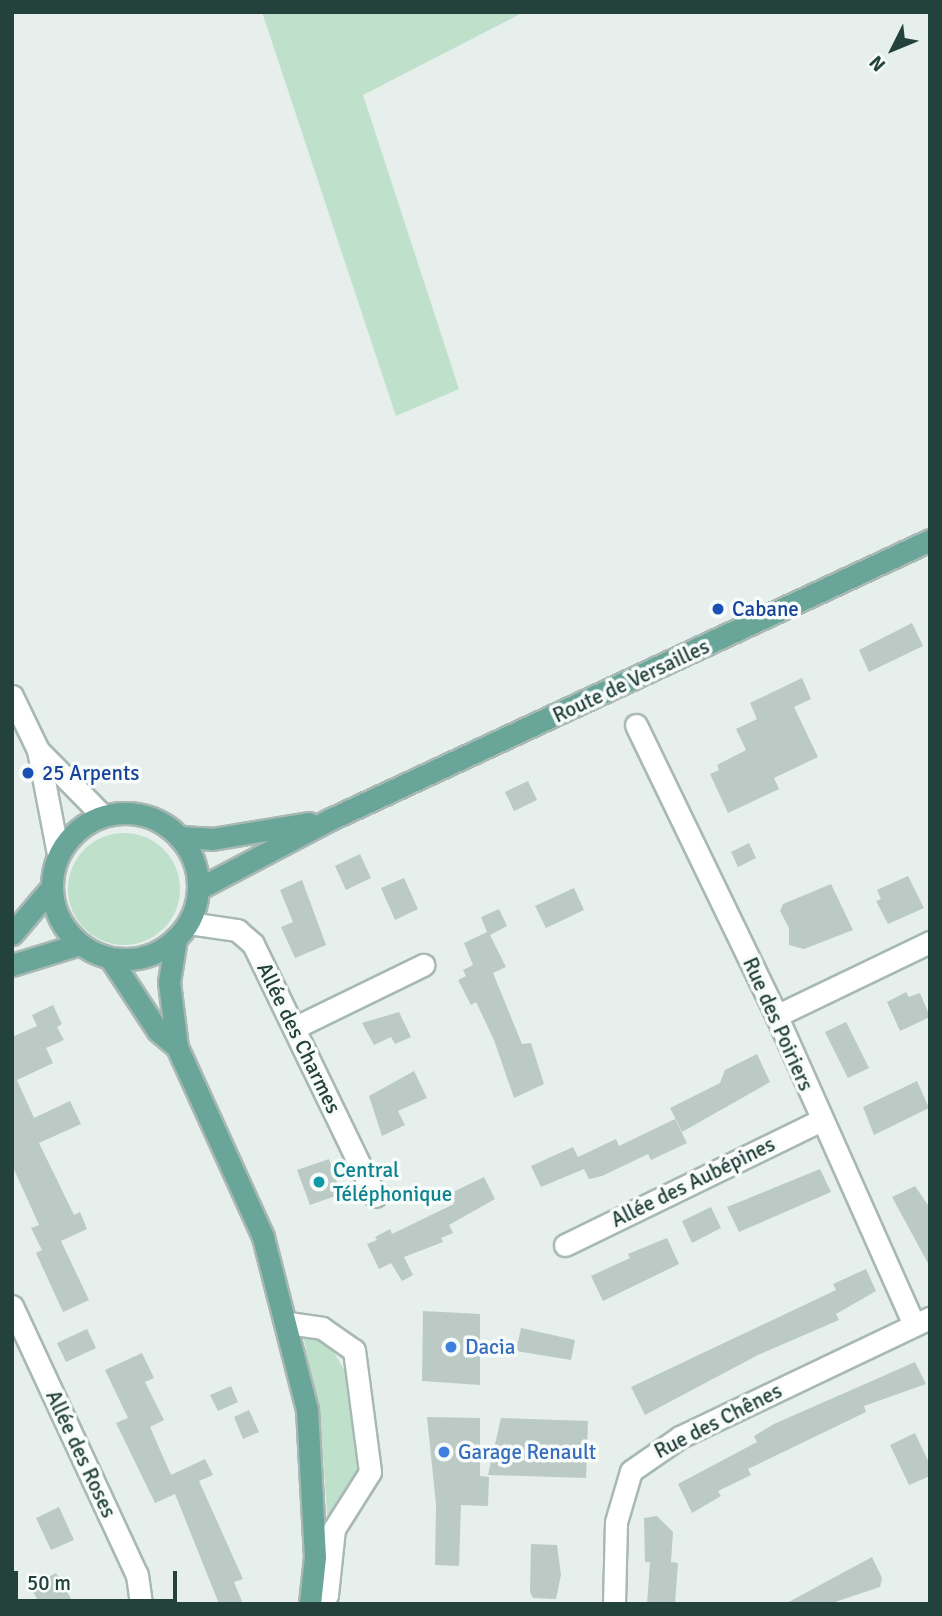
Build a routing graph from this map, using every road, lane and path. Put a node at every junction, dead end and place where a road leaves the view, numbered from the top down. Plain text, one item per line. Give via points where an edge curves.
1 (930, 540) edge
2 (12, 696) edge
3 (636, 725) dead end
4 (38, 750) junction
5 (102, 816) junction
6 (331, 819) junction
7 (179, 837) junction
8 (58, 854) junction
9 (51, 888) junction
10 (198, 889) junction
11 (183, 930) junction
12 (12, 934) edge
13 (930, 943) edge
14 (80, 944) junction
15 (110, 958) junction
16 (12, 965) edge
17 (423, 965) dead end
18 (776, 1016) junction
19 (294, 1028) junction
20 (177, 1047) junction
21 (821, 1120) junction
22 (375, 1196) dead end
23 (565, 1245) dead end
24 (12, 1306) edge
25 (922, 1321) edge
26 (288, 1323) junction
27 (141, 1604) edge
28 (310, 1604) edge
29 (322, 1604) edge
30 (614, 1604) edge

1 - 6 main road, Route de Versailles
2 - 4 street
3 - 18 street, Rue des Poiriers
4 - 5 street
4 - 8 street
5 - 7 main road via 144,815
5 - 8 main road via 67,839
6 - 7 main road, Route de Versailles via 212,839
6 - 10 main road, Route de Versailles
7 - 10 main road via 194,862
8 - 9 main road
9 - 12 main road
9 - 14 main road via 64,927
10 - 11 main road
11 - 15 main road via 161,950 135,959
11 - 19 street, Allée des Charmes via 237,930 253,944
11 - 20 main road via 169,982
13 - 18 street
14 - 15 main road
14 - 16 main road
15 - 20 main road via 159,1031
17 - 19 street
18 - 21 street, Rue des Poiriers
19 - 22 street, Allée des Charmes
20 - 26 main road via 263,1237
21 - 23 street, Allée des Aubépines
21 - 25 street, Rue des Poiriers
24 - 27 street, Allée des Roses via 137,1575
25 - 30 street, Rue des Chênes via 680,1437 631,1471 616,1522
26 - 28 main road via 307,1409 315,1557
26 - 29 street via 321,1328 354,1350 369,1472 334,1529 327,1595

